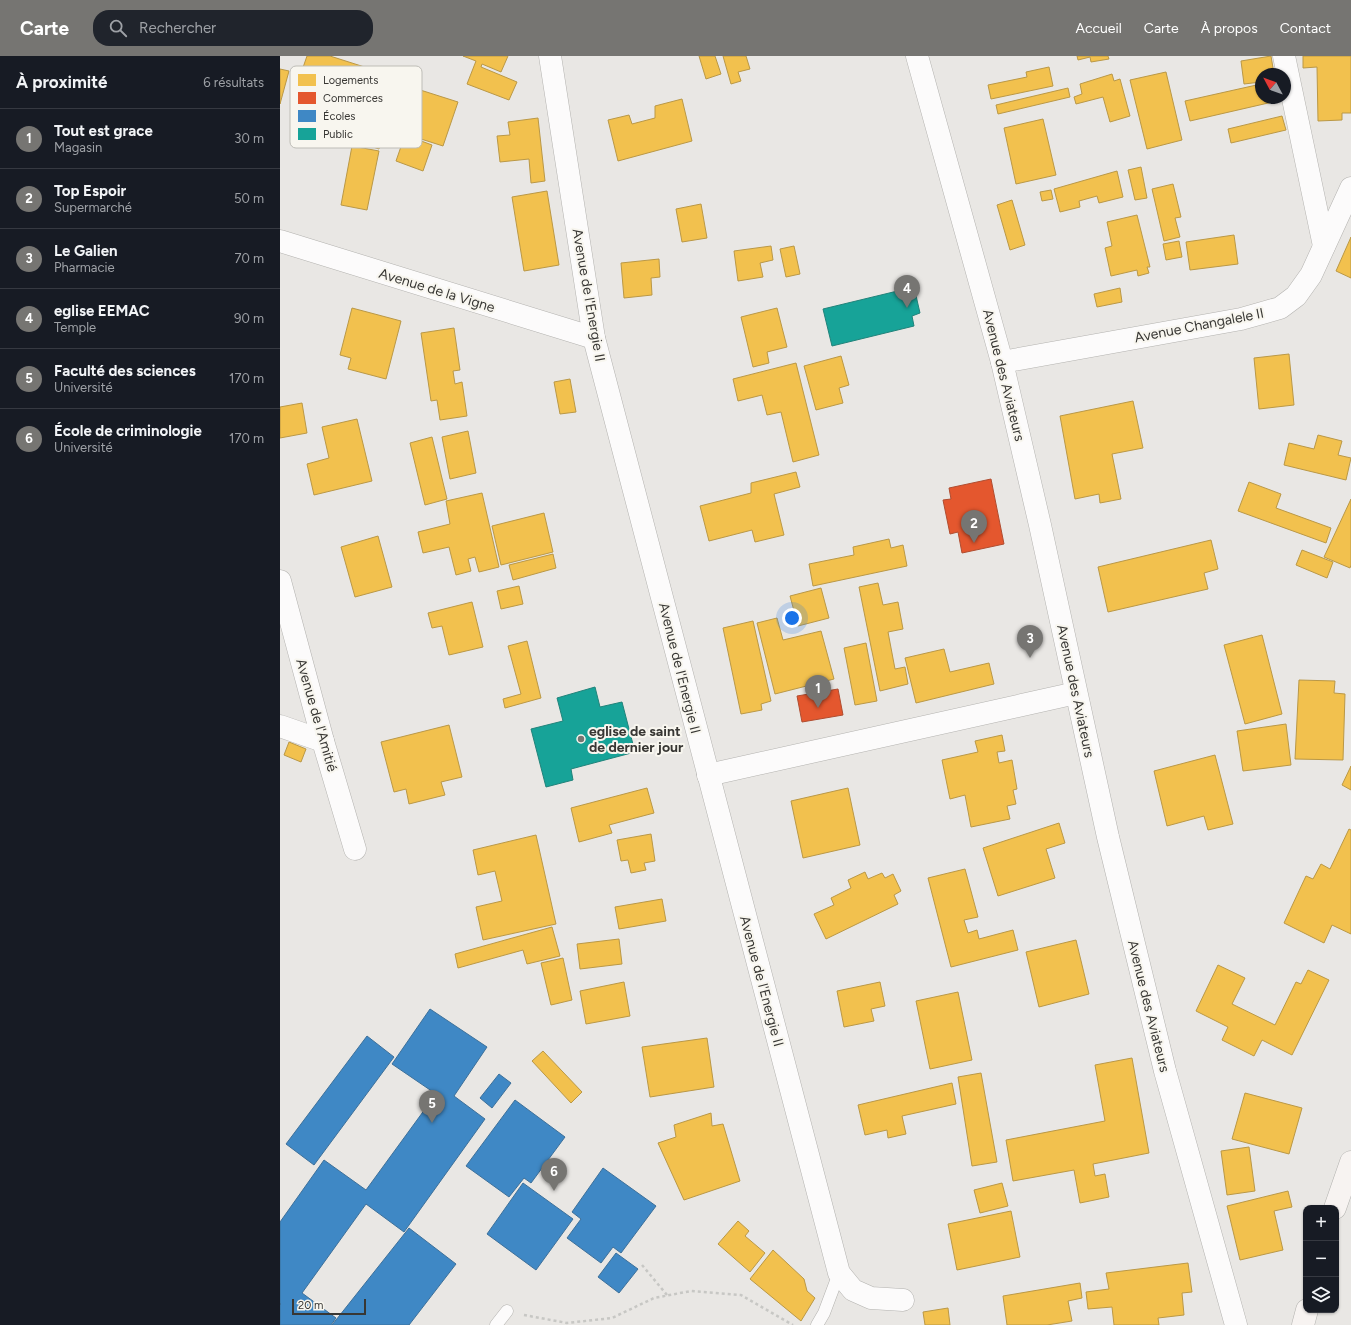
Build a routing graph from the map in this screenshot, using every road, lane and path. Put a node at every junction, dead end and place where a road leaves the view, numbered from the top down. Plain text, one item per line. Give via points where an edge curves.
1 (550, 56) edge
2 (916, 56) edge
3 (1284, 56) edge
4 (1351, 188) edge
5 (280, 241) edge
6 (1324, 246) junction
7 (594, 338) junction
8 (1002, 362) junction
9 (280, 581) edge
10 (1076, 693) junction
11 (280, 726) edge
12 (323, 741) junction
13 (708, 775) junction
14 (355, 849) dead end
15 (1351, 1162) edge
16 (1336, 1205) edge
17 (642, 1265) dead end
18 (840, 1273) junction
19 (667, 1295) junction
20 (903, 1300) dead end
21 (507, 1311) joint
22 (1306, 1313) edge
23 (496, 1325) edge
24 (793, 1325) edge
25 (817, 1325) edge
26 (1236, 1325) edge
27 (1303, 1325) edge

1 - 7 street, Avenue de l'Energie II
2 - 8 street, Avenue des Aviateurs
3 - 6 street
4 - 6 street, Avenue Changalele II
5 - 7 street, Avenue de la Vigne
6 - 8 street, Avenue Changalele II via 1311,275 1296,296 1280,308 1241,319
7 - 13 street, Avenue de l'Energie II
8 - 10 street, Avenue des Aviateurs
9 - 12 street, Avenue de l'Amitié
10 - 13 street
10 - 26 street, Avenue des Aviateurs via 1165,1071
11 - 12 street
12 - 14 street, Avenue de l'Amitié
13 - 18 street, Avenue de l'Energie II
15 - 16 street
17 - 19 path
18 - 20 street via 853,1290 871,1298
18 - 25 lane
19 - 21 path via 654,1298 612,1318 567,1323
19 - 24 path via 691,1291 741,1295
21 - 23 lane
22 - 27 street

